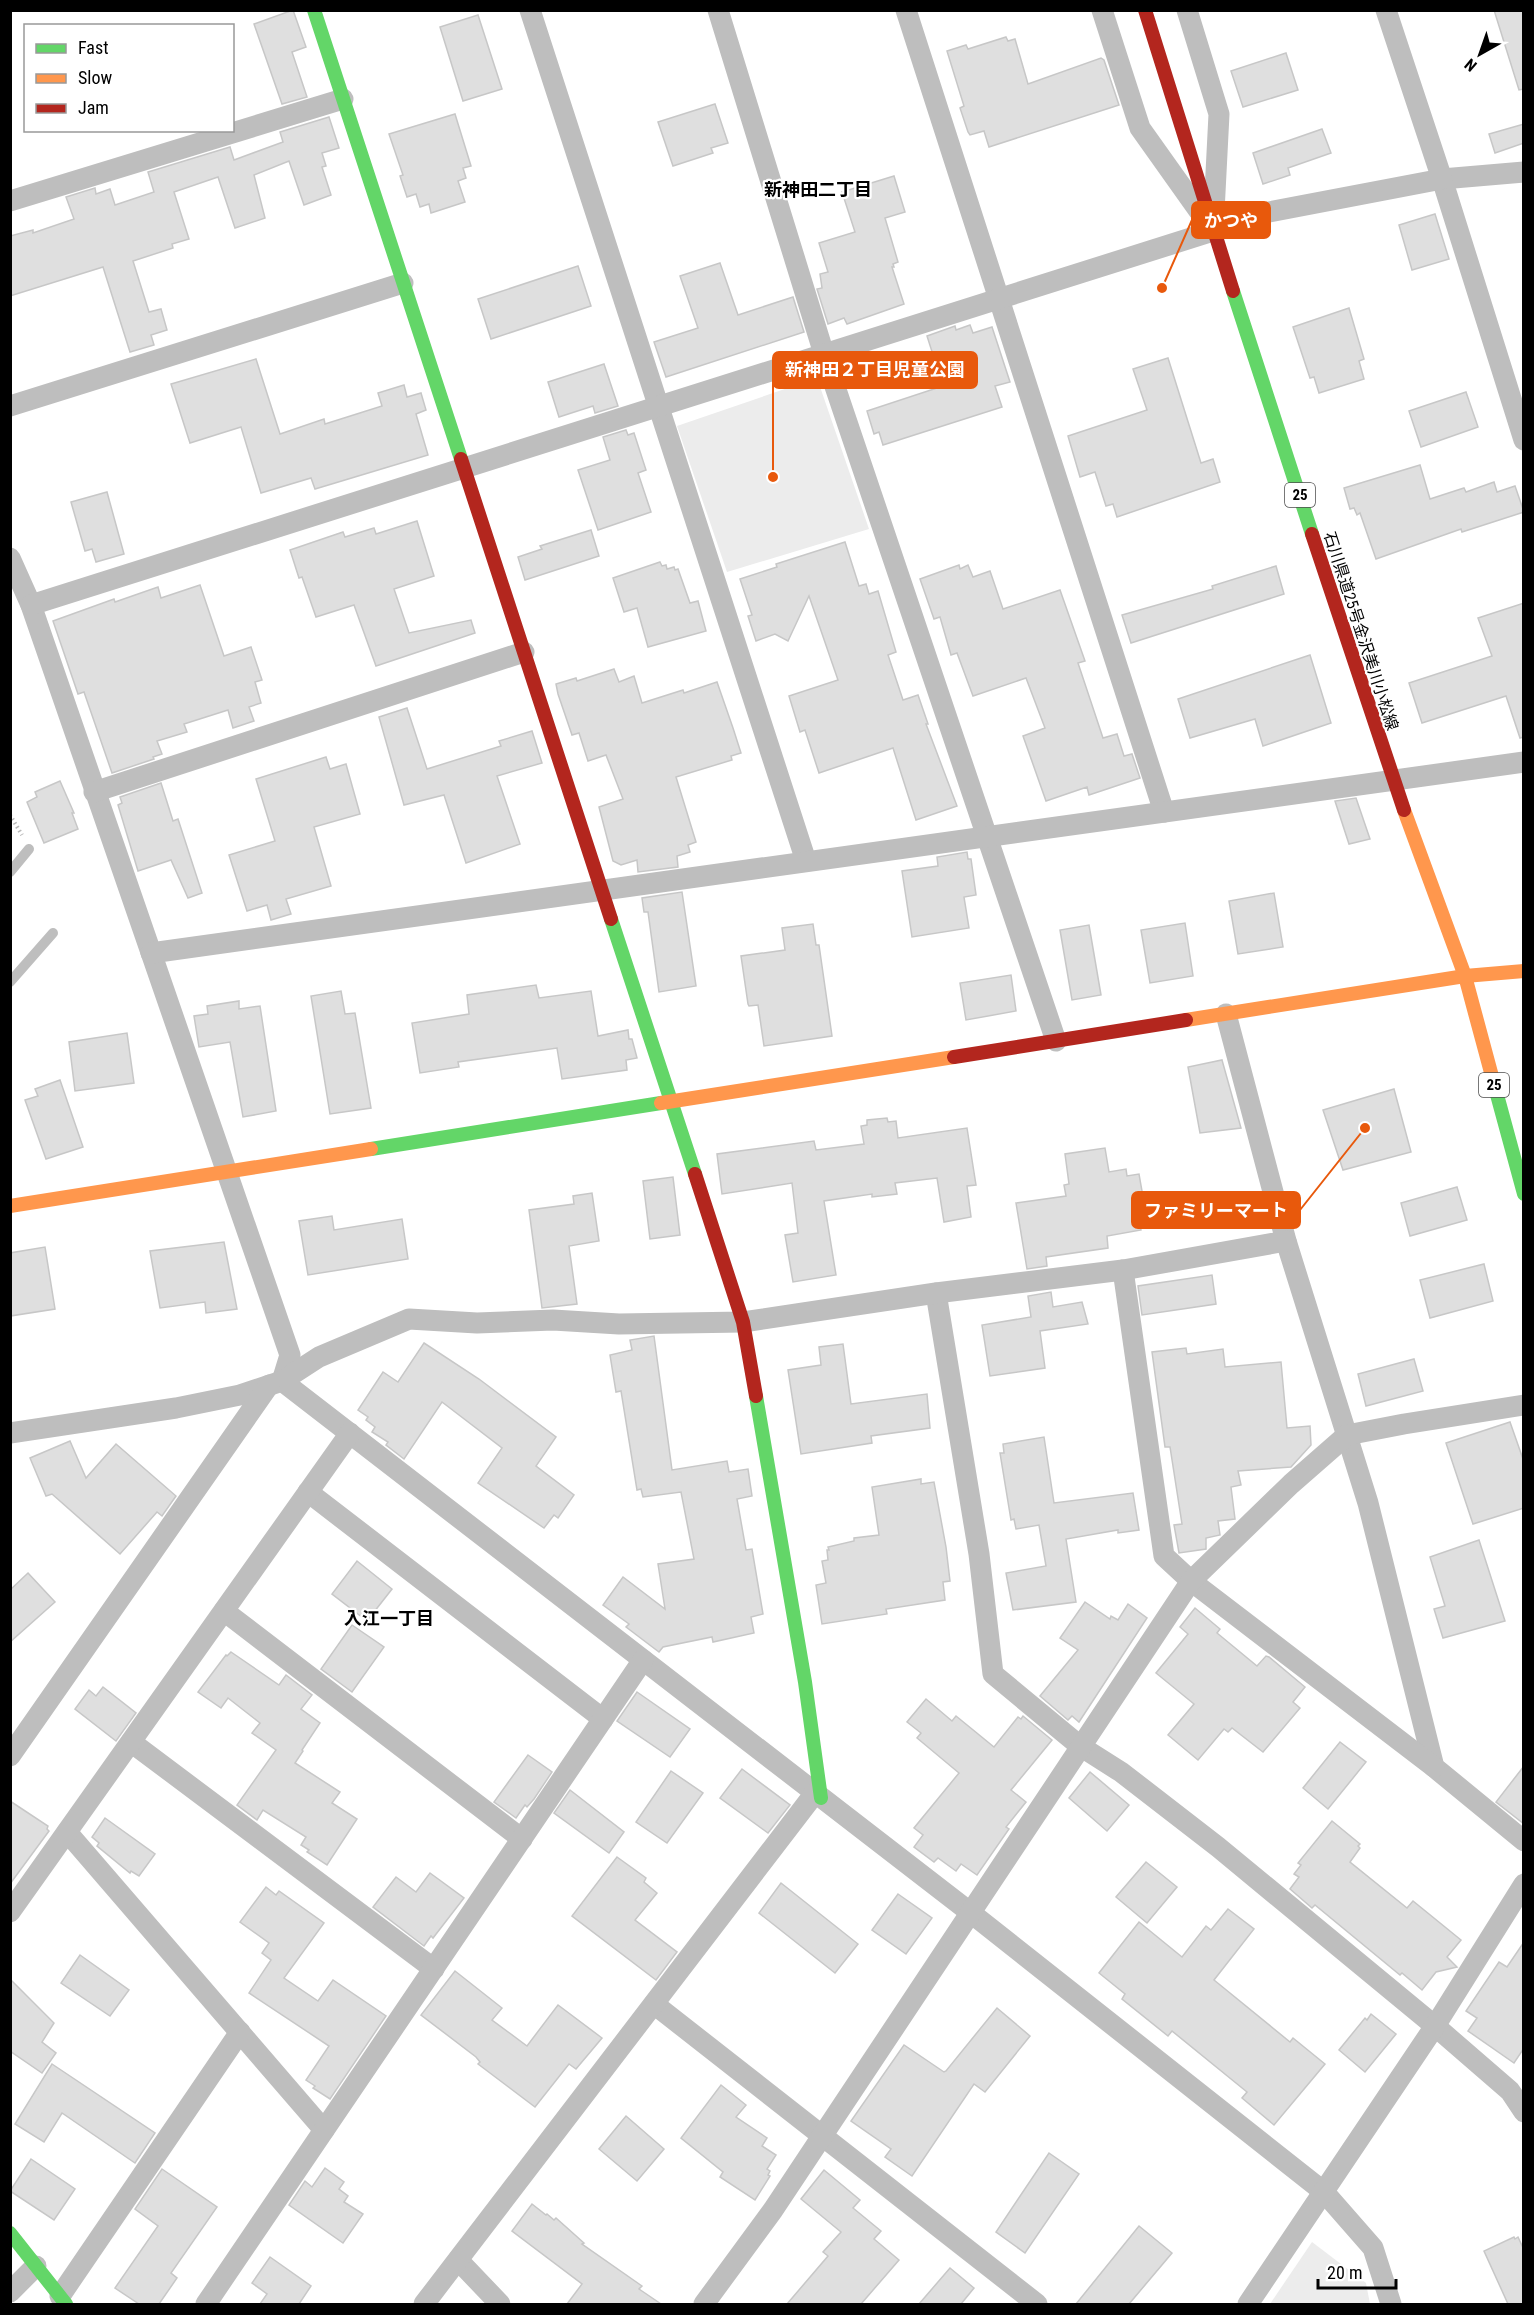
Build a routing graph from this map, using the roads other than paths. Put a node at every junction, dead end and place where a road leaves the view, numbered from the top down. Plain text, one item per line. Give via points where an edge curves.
1 (314, 10) edge
2 (530, 10) edge
3 (718, 10) edge
4 (906, 10) edge
5 (1102, 10) edge
6 (1145, 10) edge
7 (1187, 10) edge
8 (1386, 10) edge
9 (343, 99) junction
10 (1524, 172) edge
11 (1442, 179) junction
12 (10, 201) edge
13 (1214, 231) junction
14 (403, 283) junction
15 (999, 299) junction
16 (824, 354) junction
17 (10, 406) edge
18 (659, 406) junction
19 (1524, 440) edge
20 (464, 468) junction
21 (10, 558) edge
22 (31, 605) junction
23 (524, 652) junction
24 (1524, 762) edge
25 (1392, 780) junction
26 (94, 792) junction
27 (1164, 812) junction
28 (986, 837) junction
29 (29, 849) dead end
30 (806, 861) junction
31 (10, 872) edge
32 (602, 890) junction
33 (53, 933) dead end
34 (150, 952) junction
35 (1524, 971) edge
36 (1465, 976) junction
37 (10, 982) edge
38 (1226, 1014) junction
39 (1056, 1041) junction
40 (671, 1101) junction
41 (225, 1172) junction
42 (1524, 1194) edge
43 (10, 1206) edge
44 (1286, 1241) junction
45 (1123, 1270) junction
46 (936, 1293) junction
47 (743, 1322) junction
48 (275, 1383) junction
49 (1524, 1405) edge
50 (10, 1433) edge
51 (350, 1433) junction
52 (1347, 1435) junction
53 (308, 1492) junction
54 (1191, 1581) junction
55 (224, 1611) junction
56 (643, 1660) junction
57 (603, 1719) junction
58 (131, 1742) junction
59 (1080, 1746) junction
60 (10, 1756) edge
61 (1434, 1767) junction
62 (818, 1795) junction
63 (67, 1832) junction
64 (522, 1839) junction
65 (1524, 1841) edge
66 (1524, 1884) edge
67 (10, 1912) edge
68 (971, 1913) junction
69 (434, 1969) junction
70 (654, 2004) junction
71 (1435, 2026) junction
72 (240, 2032) junction
73 (1524, 2112) edge
74 (324, 2130) junction
75 (822, 2136) junction
76 (1324, 2192) junction
77 (10, 2233) edge
78 (458, 2260) junction
79 (36, 2266) junction
80 (10, 2292) edge
81 (63, 2300) edge
82 (709, 2303) edge
83 (206, 2304) edge
84 (424, 2304) edge
85 (500, 2304) edge
86 (1037, 2304) edge
87 (1248, 2304) edge
88 (1391, 2304) edge

1 - 9 street
2 - 18 street
3 - 16 street
4 - 15 street
5 - 13 street via 1140,128
6 - 13 street, 石川県道25号金沢美川小松線 / 25
7 - 13 street via 1219,114
8 - 11 street
9 - 12 street
9 - 14 street
10 - 11 street
11 - 13 street via 1258,214
11 - 19 street
13 - 15 street
13 - 25 street, 石川県道25号金沢美川小松線 / 25
14 - 17 street
14 - 20 street
15 - 16 street
15 - 27 street
16 - 18 street
16 - 28 street
18 - 20 street
18 - 30 street
20 - 22 street
20 - 23 street
21 - 22 street
22 - 26 street
23 - 26 street
23 - 32 street
24 - 25 street
25 - 27 street
25 - 36 street, 石川県道25号金沢美川小松線 / 25
26 - 34 street
27 - 28 street
28 - 30 street
28 - 39 street
29 - 31 lane
30 - 32 street
32 - 34 street
32 - 40 street
33 - 37 lane
34 - 41 street
35 - 36 street
36 - 38 street
36 - 42 street, 石川県道25号金沢美川小松線 / 25
38 - 39 street
38 - 44 street
39 - 40 street
40 - 41 street
40 - 47 street
41 - 43 street
41 - 48 street via 290,1355
44 - 45 street
44 - 52 street
45 - 46 street
45 - 54 street via 1164,1556
46 - 47 street
46 - 59 street via 979,1554 993,1674
47 - 48 street via 409,1320 319,1357
47 - 62 street via 805,1682
48 - 50 street via 240,1395 176,1408
48 - 51 street
48 - 60 street
49 - 52 street
51 - 53 street
51 - 56 street
52 - 54 street
52 - 61 street via 1368,1503
53 - 55 street
53 - 57 street
54 - 59 street
54 - 61 street
55 - 58 street
55 - 64 street
56 - 57 street
56 - 62 street
57 - 64 street
58 - 63 street
58 - 69 street
59 - 68 street
59 - 71 street via 1121,1772 1218,1847
61 - 65 street
62 - 68 street
62 - 70 street
63 - 67 street
63 - 72 street
64 - 69 street
66 - 71 street
68 - 75 street
68 - 76 street
69 - 74 street
70 - 75 street
70 - 78 street
71 - 73 street via 1510,2091
71 - 76 street
72 - 74 street
72 - 81 street
74 - 83 street
75 - 82 street
75 - 86 street
76 - 87 street
76 - 88 street via 1373,2248
77 - 79 street
78 - 84 street
78 - 85 street
79 - 80 street
79 - 81 street

